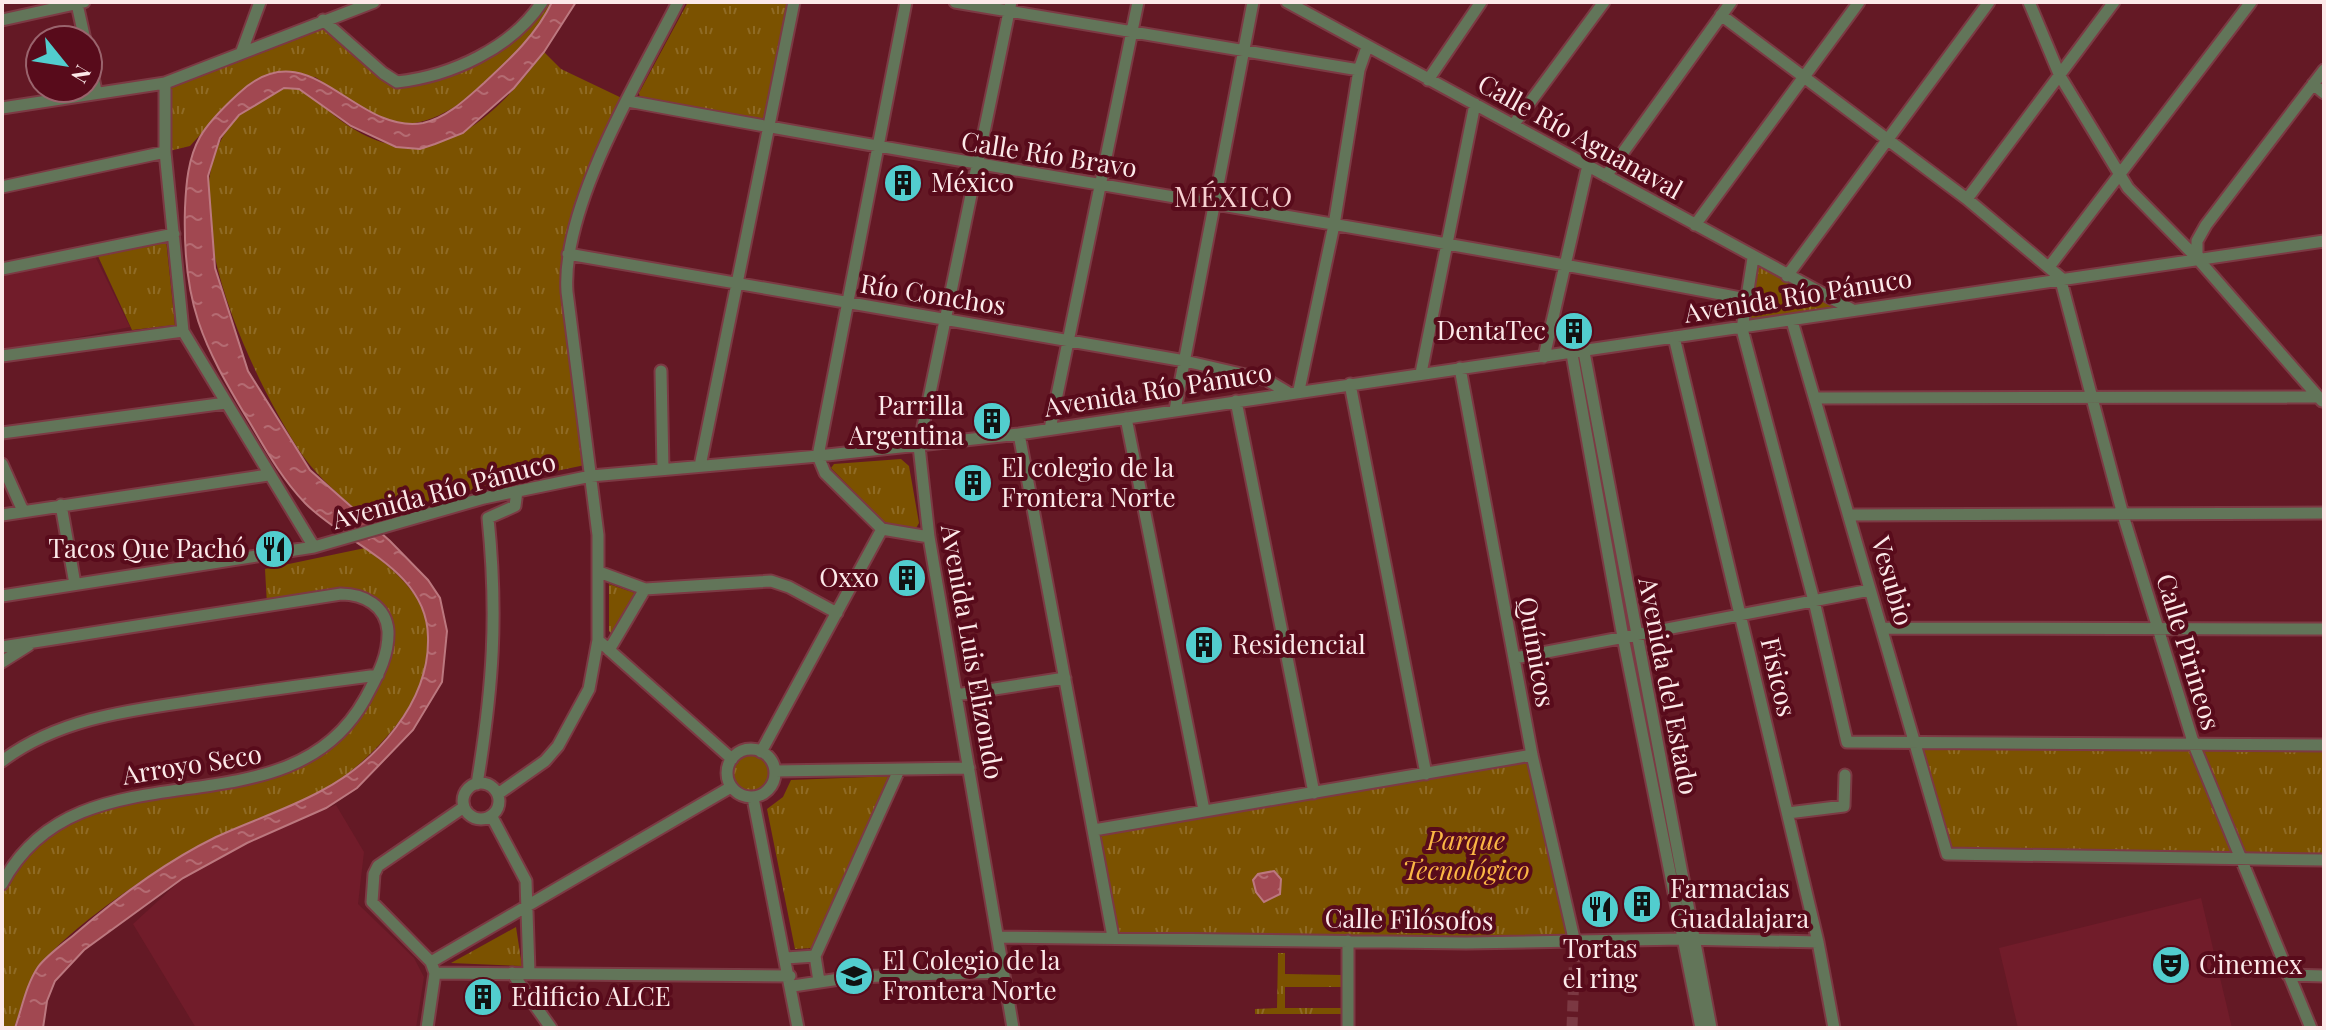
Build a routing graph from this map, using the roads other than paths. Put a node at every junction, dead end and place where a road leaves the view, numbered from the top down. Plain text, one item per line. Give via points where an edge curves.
1 (260, 2) edge
2 (374, 2) edge
3 (542, 2) edge
4 (678, 2) edge
5 (794, 2) edge
6 (906, 2) edge
7 (955, 2) edge
8 (1138, 2) edge
9 (1253, 2) edge
10 (1287, 2) edge
11 (1481, 2) edge
12 (1604, 2) edge
13 (1731, 2) edge
14 (1859, 2) edge
15 (1989, 2) edge
16 (2029, 2) edge
17 (2114, 2) edge
18 (2251, 2) edge
19 (80, 3) edge
20 (1010, 6) edge
21 (1721, 15) junction
22 (2, 20) edge
23 (323, 20) junction
24 (83, 24) edge
25 (1132, 33) junction
26 (1367, 47) junction
27 (1245, 50) junction
28 (242, 51) junction
29 (1359, 70) junction
30 (2324, 70) edge
31 (2060, 76) junction
32 (1803, 77) junction
33 (1428, 80) junction
34 (165, 83) junction
35 (2313, 84) junction
36 (104, 90) edge
37 (2324, 93) edge
38 (628, 101) junction
39 (24, 104) edge
40 (1475, 104) junction
41 (2, 108) edge
42 (1514, 124) junction
43 (769, 128) junction
44 (1886, 141) junction
45 (878, 148) junction
46 (165, 152) junction
47 (1588, 165) junction
48 (978, 167) junction
49 (2119, 175) junction
50 (1606, 176) junction
51 (1102, 186) junction
52 (2, 187) edge
53 (1967, 199) junction
54 (1216, 205) junction
55 (1334, 225) junction
56 (1695, 225) junction
57 (174, 234) junction
58 (2323, 239) edge
59 (1449, 242) junction
60 (568, 254) junction
61 (1753, 258) junction
62 (2197, 258) junction
63 (1564, 264) junction
64 (2049, 267) junction
65 (2, 269) edge
66 (1787, 276) junction
67 (2060, 277) junction
68 (737, 285) junction
69 (1746, 299) junction
70 (845, 303) junction
71 (1852, 310) junction
72 (946, 318) junction
73 (1792, 321) junction
74 (1742, 329) junction
75 (183, 331) junction
76 (1674, 337) junction
77 (1069, 340) junction
78 (1578, 353) junction
79 (2, 356) edge
80 (1544, 357) junction
81 (1185, 361) junction
82 (1460, 368) junction
83 (661, 371) dead end
84 (1421, 373) junction
85 (1350, 384) junction
86 (1293, 391) junction
87 (1815, 398) junction
88 (2091, 399) junction
89 (2322, 400) edge
90 (1236, 401) junction
91 (226, 403) junction
92 (1175, 410) junction
93 (1126, 418) junction
94 (1050, 429) junction
95 (2, 433) edge
96 (1019, 434) junction
97 (919, 446) junction
98 (818, 456) junction
99 (2, 464) edge
100 (700, 466) junction
101 (663, 469) junction
102 (268, 475) junction
103 (591, 476) junction
104 (517, 491) junction
105 (61, 505) junction
106 (23, 511) junction
107 (2324, 513) edge
108 (2, 515) edge
109 (1850, 515) junction
110 (2123, 515) junction
111 (882, 529) junction
112 (929, 537) junction
113 (314, 547) junction
114 (599, 572) junction
115 (75, 584) junction
116 (645, 589) junction
117 (1870, 590) junction
118 (2, 596) edge
119 (1814, 601) junction
120 (837, 613) junction
121 (1741, 615) junction
122 (1882, 628) junction
123 (2156, 629) junction
124 (2324, 629) edge
125 (1636, 634) junction
126 (1623, 637) junction
127 (598, 640) junction
128 (33, 643) junction
129 (2, 647) edge
130 (609, 650) junction
131 (1515, 658) junction
132 (2, 662) edge
133 (378, 675) junction
134 (1065, 678) junction
135 (956, 695) junction
136 (1917, 743) junction
137 (2194, 745) junction
138 (2324, 745) edge
139 (761, 752) junction
140 (1532, 755) junction
141 (732, 759) junction
142 (2, 761) edge
143 (969, 768) junction
144 (899, 770) junction
145 (775, 771) junction
146 (1426, 774) junction
147 (1845, 775) dead end
148 (477, 784) junction
149 (731, 787) junction
150 (1314, 793) junction
151 (498, 794) junction
152 (753, 798) junction
153 (464, 807) junction
154 (1204, 810) junction
155 (1788, 813) junction
156 (492, 817) junction
157 (1094, 830) junction
158 (2238, 859) junction
159 (2324, 860) edge
160 (3, 878) edge
161 (528, 904) junction
162 (999, 937) junction
163 (1113, 937) junction
164 (1688, 939) junction
165 (1348, 941) junction
166 (1818, 942) junction
167 (1575, 943) junction
168 (815, 956) junction
169 (786, 958) junction
170 (433, 968) junction
171 (529, 972) junction
172 (1004, 972) junction
173 (512, 973) junction
174 (2288, 975) junction
175 (2324, 976) edge
176 (791, 981) junction
177 (819, 981) junction
178 (427, 1028) edge
179 (551, 1028) edge
180 (798, 1028) edge
181 (1013, 1028) edge
182 (1348, 1028) edge
183 (1701, 1028) edge
184 (1711, 1028) edge
185 (1834, 1028) edge
186 (2311, 1028) edge

1 - 28 street
2 - 23 street
3 - 23 street via 526,24 493,51 397,82
4 - 38 street
5 - 43 street
6 - 45 street
7 - 20 street
8 - 25 street
9 - 27 street
10 - 26 street, Calle Río Aguanaval
11 - 33 street
12 - 42 street
13 - 21 street
14 - 32 street
15 - 44 street
16 - 31 street
17 - 31 street
18 - 49 street
19 - 22 street
19 - 24 street
20 - 25 street
20 - 48 street, Avenida Luis Elizondo
21 - 32 street
21 - 50 street
23 - 28 street
25 - 27 street
25 - 51 street
26 - 29 street
26 - 33 street, Calle Río Aguanaval
27 - 29 street
27 - 54 street
28 - 34 street
29 - 55 street
30 - 35 street
31 - 49 street
31 - 53 street
32 - 44 street
32 - 56 street
33 - 40 street, Calle Río Aguanaval
34 - 36 street
34 - 46 street
35 - 37 street
35 - 62 street via 2206,225 2197,241
38 - 43 street, Calle Río Bravo
38 - 60 street via 588,191
39 - 41 street
40 - 42 street, Calle Río Aguanaval
40 - 59 street
42 - 47 street, Calle Río Aguanaval
43 - 45 street, Calle Río Bravo
43 - 68 street
44 - 53 street
44 - 66 street
45 - 48 street, Calle Río Bravo
45 - 70 street
46 - 52 street
46 - 57 street
47 - 50 street, Calle Río Aguanaval
47 - 63 street
48 - 51 street, Calle Río Bravo
48 - 72 street, Avenida Luis Elizondo
49 - 62 street
49 - 64 street
50 - 56 street, Calle Río Aguanaval
51 - 54 street, Calle Río Bravo
51 - 77 street
53 - 64 street
54 - 55 street, Calle Río Bravo
54 - 81 street
55 - 59 street, Calle Río Bravo
55 - 86 street
56 - 61 street, Calle Río Aguanaval
57 - 65 street
57 - 75 street
58 - 62 street, Avenida Río Pánuco
59 - 63 street, Calle Río Bravo
59 - 84 street
60 - 68 street, Río Conchos
60 - 103 street via 567,292
61 - 66 street, Calle Río Aguanaval
61 - 69 street
62 - 67 street, Avenida Río Pánuco
62 - 89 street
63 - 69 street, Calle Río Bravo
63 - 80 street
64 - 67 street
66 - 71 street, Calle Río Aguanaval
67 - 71 street, Avenida Río Pánuco
67 - 88 street, Calle Pirineos
68 - 70 street, Río Conchos
68 - 100 street
69 - 74 street
70 - 72 street, Río Conchos
70 - 98 street
71 - 73 street, Avenida Río Pánuco
72 - 77 street, Río Conchos
72 - 97 street, Avenida Luis Elizondo
73 - 74 street, Avenida Río Pánuco
73 - 87 street, Vesubio
74 - 76 street, Avenida Río Pánuco
74 - 119 street
75 - 79 street
75 - 91 street
76 - 78 street, Avenida Río Pánuco
76 - 121 street, Físicos
77 - 81 street, Río Conchos
77 - 94 street
78 - 80 street, Avenida Río Pánuco
78 - 125 street, Avenida del Estado
78 - 126 street, Avenida del Estado
80 - 82 street, Avenida Río Pánuco
81 - 86 street, Río Conchos
81 - 92 street
82 - 84 street, Avenida Río Pánuco
82 - 131 street, Químicos
83 - 101 street
84 - 85 street, Avenida Río Pánuco
85 - 86 street, Avenida Río Pánuco
85 - 146 street
86 - 90 street, Avenida Río Pánuco
87 - 88 street
87 - 109 street, Vesubio
88 - 89 street
88 - 110 street, Calle Pirineos
90 - 92 street, Avenida Río Pánuco
90 - 150 street
91 - 95 street
91 - 102 street
92 - 93 street, Avenida Río Pánuco
93 - 94 street, Avenida Río Pánuco
93 - 154 street
94 - 96 street, Avenida Río Pánuco
96 - 97 street, Avenida Río Pánuco
96 - 134 street
97 - 98 street, Avenida Río Pánuco
97 - 112 street, Avenida Luis Elizondo
98 - 100 street, Avenida Río Pánuco
98 - 111 street via 825,473
99 - 106 street
100 - 101 street, Avenida Río Pánuco
101 - 103 street, Avenida Río Pánuco
102 - 105 street
102 - 113 street
103 - 104 street, Avenida Río Pánuco
103 - 114 street
104 - 113 street, Avenida Río Pánuco
104 - 148 street via 512,509 488,518 496,624
105 - 106 street
105 - 115 street
106 - 108 street
107 - 110 street
109 - 110 street
109 - 117 street, Vesubio
110 - 123 street, Calle Pirineos
111 - 112 street
111 - 120 street
112 - 135 street, Avenida Luis Elizondo
113 - 115 street, Avenida Río Pánuco
114 - 116 street
114 - 127 street
115 - 118 street, Avenida Río Pánuco
116 - 120 street via 771,581
116 - 130 street
117 - 119 street
117 - 122 street, Vesubio
119 - 121 street
119 - 136 street via 1847,742
120 - 139 street
121 - 125 street
121 - 155 street, Físicos
122 - 123 street
122 - 136 street, Vesubio
123 - 124 street
123 - 137 street, Calle Pirineos
125 - 126 street
125 - 164 street, Avenida del Estado
126 - 131 street
126 - 164 street, Avenida del Estado
127 - 130 street
127 - 151 street via 589,689 558,746
128 - 129 street
128 - 132 street
128 - 133 street, Arroyo Seco via 341,594 377,606 386,620 386,651
130 - 141 street
131 - 140 street, Químicos
133 - 142 street via 71,724
133 - 160 street, Arroyo Seco via 341,728 278,773 92,806 63,820
134 - 135 street
134 - 157 street
135 - 143 street, Avenida Luis Elizondo
136 - 137 street
136 - 158 street, Vesubio via 1947,854
137 - 138 street
137 - 158 street, Calle Pirineos
139 - 141 street via 751,749
139 - 145 street
140 - 146 street
140 - 167 street, Químicos
141 - 149 street via 727,777
143 - 144 street
143 - 162 street, Avenida Luis Elizondo
144 - 145 street
144 - 168 street
145 - 152 street via 769,788
146 - 150 street
147 - 155 street via 1844,806
148 - 151 street via 485,783
148 - 153 street via 464,797
149 - 152 street
149 - 161 street
150 - 154 street
151 - 156 street
152 - 169 street
153 - 156 street via 479,819
153 - 170 street via 378,866 374,874 372,902
154 - 157 street
155 - 166 street, Físicos
156 - 161 street via 525,876
157 - 163 street
158 - 159 street
158 - 174 street, Calle Pirineos
161 - 170 street
161 - 171 street
162 - 163 street, Calle Filósofos
162 - 172 street, Avenida Luis Elizondo
163 - 165 street, Calle Filósofos
164 - 166 street, Calle Filósofos
164 - 167 street, Calle Filósofos
164 - 183 street, Avenida del Estado
164 - 184 street, Avenida del Estado
165 - 167 street, Calle Filósofos
165 - 182 street
166 - 185 street, Físicos
168 - 169 street
168 - 177 street
169 - 176 street
170 - 173 street
170 - 178 street
171 - 173 street
171 - 176 street
172 - 177 street
172 - 181 street, Avenida Luis Elizondo
173 - 179 street
174 - 175 street
174 - 186 street, Calle Pirineos
176 - 177 street
176 - 180 street

